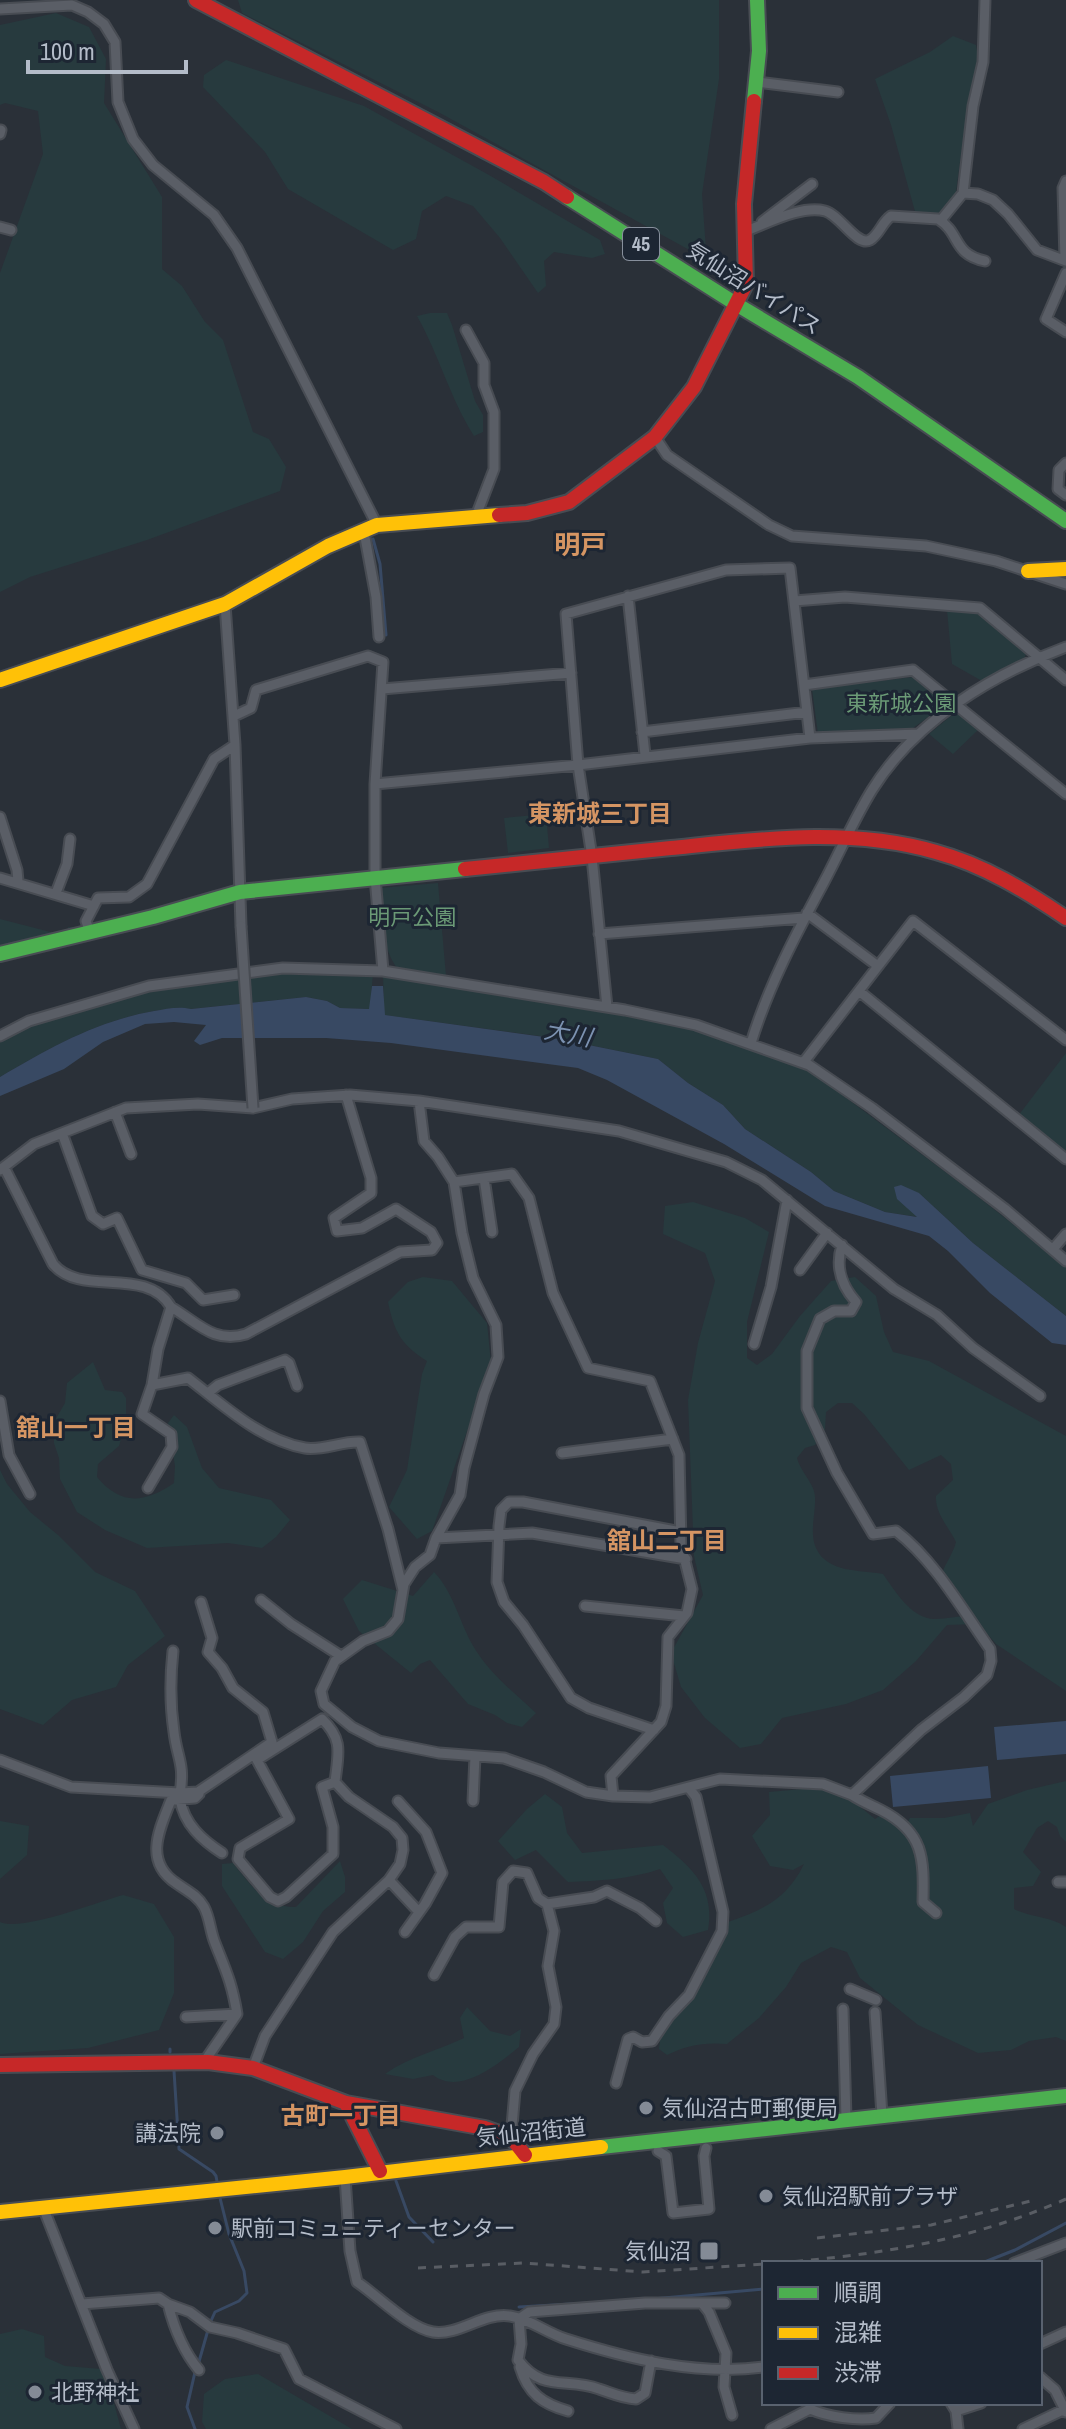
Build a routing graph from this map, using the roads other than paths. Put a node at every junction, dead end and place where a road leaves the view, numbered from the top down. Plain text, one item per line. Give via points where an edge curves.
1 (196, 0) edge
2 (757, 0) edge
3 (985, 0) edge
4 (0, 9) edge
5 (757, 82) junction
6 (838, 92) dead end
7 (1066, 181) edge
8 (812, 184) dead end
9 (963, 193) junction
10 (941, 220) junction
11 (0, 227) edge
12 (751, 229) junction
13 (11, 230) dead end
14 (985, 261) dead end
15 (1066, 261) edge
16 (1066, 273) edge
17 (736, 304) junction
18 (466, 330) dead end
19 (1066, 332) edge
20 (655, 437) junction
21 (1066, 463) edge
22 (1066, 495) edge
23 (476, 516) junction
24 (1066, 521) edge
25 (370, 528) junction
26 (1066, 569) edge
27 (1028, 571) junction
28 (1066, 584) edge
29 (628, 596) junction
30 (794, 601) junction
31 (225, 604) junction
32 (379, 637) dead end
33 (1066, 647) edge
34 (1039, 658) junction
35 (571, 673) junction
36 (0, 680) edge
37 (1066, 680) edge
38 (804, 685) junction
39 (382, 689) junction
40 (954, 704) junction
41 (807, 712) junction
42 (234, 716) junction
43 (642, 732) junction
44 (920, 734) junction
45 (810, 738) junction
46 (235, 745) junction
47 (645, 755) junction
48 (578, 765) junction
49 (375, 784) junction
50 (1066, 794) edge
51 (0, 817) edge
52 (849, 836) junction
53 (70, 839) dead end
54 (592, 857) junction
55 (375, 877) junction
56 (0, 878) edge
57 (18, 881) junction
58 (240, 892) junction
59 (56, 893) junction
60 (94, 906) junction
61 (806, 916) junction
62 (1066, 918) edge
63 (90, 933) junction
64 (599, 934) junction
65 (0, 954) edge
66 (878, 966) junction
67 (383, 971) junction
68 (859, 991) junction
69 (607, 1007) junction
70 (0, 1036) edge
71 (1065, 1036) edge
72 (751, 1043) junction
73 (803, 1063) junction
74 (346, 1095) junction
75 (419, 1101) junction
76 (253, 1108) junction
77 (115, 1112) junction
78 (62, 1133) junction
79 (131, 1154) dead end
80 (1066, 1159) edge
81 (2, 1169) edge
82 (484, 1178) junction
83 (454, 1182) junction
84 (787, 1200) junction
85 (492, 1232) dead end
86 (827, 1233) junction
87 (1066, 1234) edge
88 (842, 1245) junction
89 (1053, 1249) junction
90 (1066, 1261) edge
91 (800, 1270) dead end
92 (234, 1295) dead end
93 (171, 1307) junction
94 (754, 1344) dead end
95 (152, 1385) junction
96 (297, 1386) dead end
97 (208, 1393) junction
98 (1040, 1396) dead end
99 (0, 1401) edge
100 (673, 1439) junction
101 (562, 1453) dead end
102 (148, 1488) dead end
103 (30, 1494) dead end
104 (681, 1532) junction
105 (499, 1533) junction
106 (436, 1538) junction
107 (686, 1559) junction
108 (403, 1590) junction
109 (261, 1600) dead end
110 (201, 1602) dead end
111 (585, 1606) dead end
112 (684, 1616) junction
113 (173, 1651) dead end
114 (341, 1656) junction
115 (330, 1709) junction
116 (322, 1719) junction
117 (654, 1730) junction
118 (293, 1735) junction
119 (272, 1742) junction
120 (475, 1756) junction
121 (0, 1760) edge
122 (335, 1782) junction
123 (689, 1788) junction
124 (852, 1795) junction
125 (180, 1796) junction
126 (613, 1796) junction
127 (398, 1801) dead end
128 (473, 1801) dead end
129 (222, 1853) dead end
130 (389, 1880) junction
131 (547, 1904) junction
132 (419, 1912) junction
133 (936, 1913) dead end
134 (656, 1921) dead end
135 (405, 1932) dead end
136 (434, 1975) dead end
137 (850, 1989) dead end
138 (876, 2000) dead end
139 (843, 2009) dead end
140 (875, 2012) dead end
141 (237, 2014) junction
142 (186, 2017) dead end
143 (204, 2062) junction
144 (0, 2065) edge
145 (253, 2068) junction
146 (616, 2083) dead end
147 (1066, 2096) edge
148 (346, 2103) junction
149 (882, 2115) junction
150 (846, 2119) junction
151 (511, 2137) junction
152 (706, 2148) dead end
153 (658, 2151) dead end
154 (525, 2155) junction
155 (380, 2171) junction
156 (345, 2177) junction
157 (43, 2207) junction
158 (0, 2212) edge
159 (1066, 2243) edge
160 (1019, 2261) edge
161 (702, 2303) junction
162 (725, 2303) dead end
163 (82, 2304) junction
164 (168, 2304) junction
165 (519, 2319) junction
166 (1066, 2332) edge
167 (1042, 2343) edge
168 (518, 2360) junction
169 (651, 2361) junction
170 (762, 2367) edge
171 (727, 2369) junction
172 (199, 2370) dead end
173 (1042, 2379) edge
174 (888, 2405) edge
175 (953, 2407) edge
176 (1065, 2410) edge
177 (568, 2411) dead end
178 (732, 2415) dead end
179 (134, 2429) edge
180 (396, 2429) edge
181 (771, 2429) edge
182 (958, 2429) edge
183 (1023, 2429) edge

1 - 17 main road, 気仙沼バイパス / 45 via 544,182
2 - 5 main road
3 - 9 street via 983,62
4 - 25 street via 72,5 104,24 115,42 118,102 133,139 153,165 214,215 237,248
5 - 6 street
5 - 12 main road via 744,204
7 - 15 street
8 - 12 street
9 - 10 street
9 - 15 street via 993,200 1037,250
10 - 12 street via 891,216 866,241 855,238 834,214 821,210
10 - 14 street via 965,254
11 - 13 street
12 - 17 main road via 746,284
16 - 19 street via 1046,319
17 - 20 main road via 694,387
17 - 24 main road, 気仙沼バイパス / 45 via 858,377
18 - 23 street via 484,363 484,385 494,412 494,469
20 - 23 main road via 569,502 527,513
20 - 27 street via 667,455 693,474 792,536 926,546
21 - 22 street via 1059,470 1058,489
23 - 25 main road
25 - 31 main road
25 - 32 street
26 - 27 main road
27 - 28 street
29 - 30 street via 726,570 790,568
29 - 35 street via 566,614
29 - 43 street
30 - 34 street via 845,597 980,608
30 - 38 street
31 - 36 main road
31 - 42 street
33 - 34 street
34 - 37 street
34 - 40 street
35 - 39 street
35 - 48 street
38 - 40 street via 913,670
38 - 41 street
39 - 42 street via 383,662 368,656 256,690 251,708
39 - 49 street
40 - 44 street
40 - 50 street
41 - 43 street
41 - 45 street
42 - 46 street
43 - 47 street
44 - 45 street
44 - 52 street via 873,789
45 - 47 street
46 - 58 street
46 - 60 street via 214,759 147,884 129,897 98,898
47 - 48 street
48 - 49 street
48 - 54 street
49 - 55 street
51 - 57 street
52 - 54 main road via 765,838
52 - 61 street
52 - 62 main road via 954,856 1025,890
53 - 59 street
54 - 55 main road
54 - 64 street
55 - 58 main road
55 - 67 street
56 - 57 street
57 - 59 street
58 - 63 main road
58 - 76 street, bridge
59 - 60 street
60 - 63 street via 86,921
61 - 64 street
61 - 66 street
61 - 72 street via 763,1004
63 - 65 main road
64 - 69 street
66 - 68 street
66 - 71 street via 913,921
67 - 69 street
67 - 70 street via 283,968 149,986 29,1021
68 - 73 street
68 - 80 street
69 - 72 street via 696,1025
72 - 73 street
73 - 89 street via 872,1108
74 - 75 street
74 - 76 street
74 - 93 street via 371,1193 334,1218 337,1231 362,1228 396,1209 431,1232 437,1243 432,1250 400,1252 231,1338 219,1337
75 - 83 street via 424,1141
75 - 84 street via 619,1131 726,1162
76 - 77 street via 198,1104
77 - 78 street
77 - 79 street
78 - 81 street via 34,1144
78 - 92 street via 92,1216 103,1224 117,1218 142,1270 186,1283 203,1300
81 - 93 street via 62,1275 130,1282 165,1296
82 - 83 street
82 - 85 street
82 - 100 street via 512,1174 529,1198 553,1293 588,1368 650,1381
83 - 106 street via 473,1278 496,1325 498,1357 460,1495
84 - 86 street
84 - 94 street
86 - 88 street
86 - 91 street
87 - 89 street
88 - 98 street
88 - 124 street via 837,1260 843,1288 856,1302 851,1311 834,1311 820,1319 807,1351 807,1408 873,1534 896,1531 903,1537 958,1603 990,1649 991,1661 987,1675
89 - 90 street
93 - 95 street
95 - 97 street via 188,1378
95 - 102 street via 142,1414 171,1434 172,1447
96 - 97 street via 285,1360
97 - 108 street via 277,1440 308,1449 360,1442
99 - 103 street via 9,1455
100 - 101 street
100 - 104 street via 679,1455
104 - 105 street via 509,1502 501,1510
104 - 107 street
105 - 106 street
105 - 107 street via 532,1533
105 - 117 street via 497,1582 504,1602 571,1698
106 - 108 street via 430,1555 415,1567
107 - 112 street via 692,1589
108 - 114 street via 398,1619 388,1631
109 - 114 street
110 - 119 street via 212,1638 208,1652 233,1688 263,1712
111 - 112 street
112 - 117 street via 668,1637 666,1706
113 - 125 street via 171,1711 182,1761
114 - 115 street via 321,1691
115 - 116 street
115 - 120 street via 379,1741
116 - 118 street
116 - 122 street via 335,1733 339,1749
117 - 126 street via 611,1776
118 - 119 street
118 - 122 street via 257,1760 289,1819 238,1853 270,1897 278,1901 333,1854 333,1827 322,1787
119 - 125 street via 195,1798
120 - 126 street via 504,1758 586,1792
120 - 128 street
121 - 125 street via 71,1787
122 - 130 street via 402,1838 400,1864
123 - 124 street via 720,1779 823,1784
123 - 126 street via 650,1797
123 - 146 street via 696,1797 723,1912 722,1931 689,1995 652,2041 628,2039
124 - 133 street via 913,1835 922,1852 923,1902
125 - 129 street via 182,1811 202,1840
125 - 141 street via 171,1800 156,1839 160,1864 206,1909
127 - 132 street via 426,1832 442,1873
130 - 132 street
130 - 145 street via 333,1932 265,2036
131 - 134 street via 607,1891
131 - 136 street via 538,1898 527,1873 513,1871 503,1882 499,1927 466,1927
131 - 151 street via 554,1931 548,1966 554,2024 515,2091
132 - 135 street
137 - 138 street
139 - 150 street
140 - 149 street
141 - 142 street
141 - 143 street
143 - 144 main road
143 - 145 main road
145 - 148 main road
147 - 149 main road, 気仙沼街道
148 - 151 main road
148 - 155 main road
149 - 150 main road, 気仙沼街道
150 - 154 main road, 気仙沼街道
151 - 154 main road
152 - 153 street via 709,2209 673,2213 666,2156
154 - 155 main road, 気仙沼街道
155 - 156 main road, 気仙沼街道
156 - 157 main road, 気仙沼街道
156 - 165 street via 357,2282 421,2328 435,2332 489,2316
157 - 158 main road, 気仙沼街道
157 - 163 street
159 - 160 street
161 - 162 street
161 - 165 street via 529,2312
161 - 171 street via 726,2353
163 - 164 street via 159,2298
163 - 179 street
164 - 172 street via 174,2328
164 - 180 street via 206,2325 284,2349 299,2379
165 - 168 street
165 - 169 street via 564,2338
166 - 167 street
168 - 169 street via 547,2383 636,2399 645,2393
168 - 177 street via 522,2375 545,2404
169 - 171 street
170 - 171 street
171 - 178 street via 724,2387
173 - 176 street
174 - 181 street via 876,2418 866,2419 810,2409
175 - 182 street
176 - 183 street

